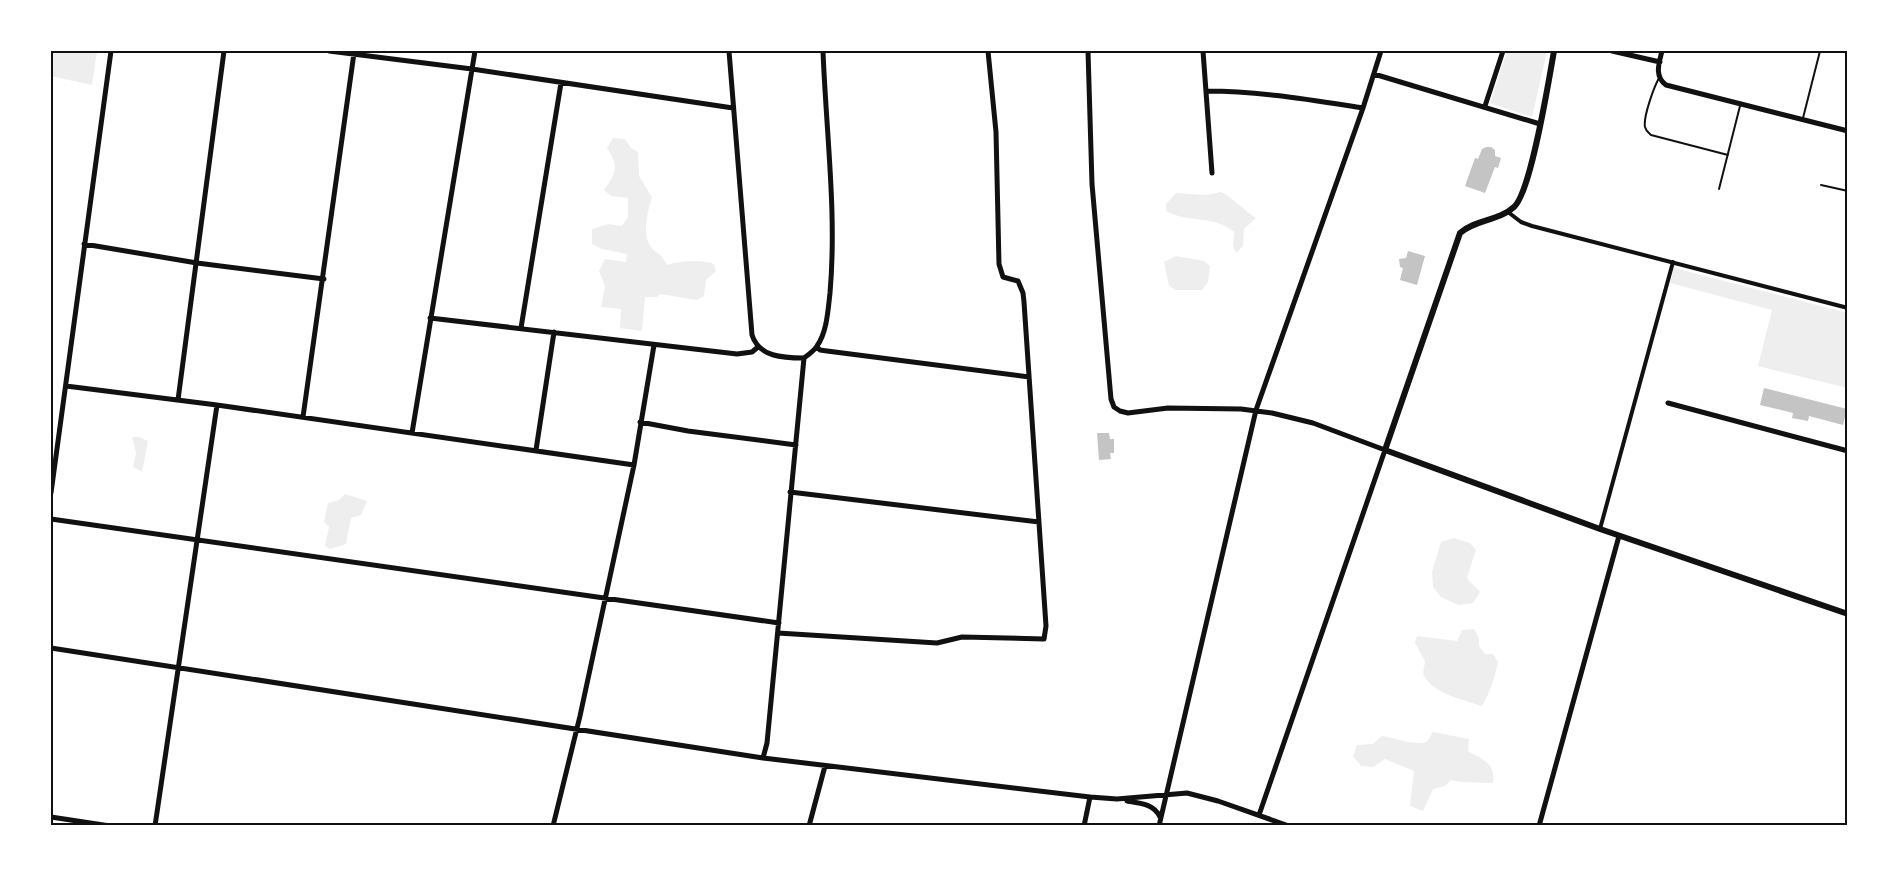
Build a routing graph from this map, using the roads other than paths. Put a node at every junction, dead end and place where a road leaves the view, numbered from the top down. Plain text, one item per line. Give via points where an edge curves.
1 (111, 51) edge
2 (224, 51) edge
3 (329, 51) edge
4 (475, 51) edge
5 (729, 51) edge
6 (823, 51) edge
7 (988, 51) edge
8 (1088, 51) edge
9 (1203, 51) edge
10 (1381, 51) edge
11 (1503, 51) edge
12 (1554, 51) edge
13 (1612, 51) edge
14 (1662, 51) edge
15 (1820, 51) edge
16 (354, 53) edge
17 (1660, 62) junction
18 (472, 69) junction
19 (1374, 74) junction
20 (1659, 78) junction
21 (561, 83) junction
22 (1207, 91) junction
23 (1741, 103) junction
24 (1485, 106) junction
25 (733, 108) junction
26 (1363, 108) junction
27 (1802, 119) junction
28 (1540, 124) junction
29 (1848, 131) edge
30 (1728, 155) junction
31 (1212, 173) dead end
32 (1821, 185) dead end
33 (1719, 189) dead end
34 (1848, 191) edge
35 (1508, 212) junction
36 (84, 244) junction
37 (1673, 262) junction
38 (197, 263) junction
39 (324, 279) junction
40 (1848, 308) edge
41 (430, 318) junction
42 (521, 328) junction
43 (554, 332) junction
44 (654, 345) junction
45 (817, 347) junction
46 (758, 348) junction
47 (804, 358) junction
48 (1029, 376) junction
49 (66, 386) junction
50 (178, 400) junction
51 (1668, 403) dead end
52 (217, 405) junction
53 (1256, 410) junction
54 (303, 417) junction
55 (640, 422) junction
56 (412, 433) junction
57 (796, 445) junction
58 (536, 450) junction
59 (1385, 450) junction
60 (1848, 451) edge
61 (634, 465) junction
62 (790, 492) junction
63 (51, 493) edge
64 (51, 519) edge
65 (1039, 522) junction
66 (1600, 529) junction
67 (1619, 536) junction
68 (197, 540) junction
69 (604, 598) junction
70 (1848, 614) edge
71 (779, 623) junction
72 (778, 633) junction
73 (51, 648) edge
74 (179, 668) junction
75 (576, 729) junction
76 (763, 758) junction
77 (825, 766) junction
78 (1167, 794) junction
79 (1090, 797) junction
80 (1117, 799) junction
81 (1259, 815) junction
82 (51, 817) edge
83 (60, 819) junction
84 (1160, 823) edge
85 (59, 826) edge
86 (110, 826) edge
87 (155, 826) edge
88 (553, 826) edge
89 (810, 826) edge
90 (1084, 826) edge
91 (1289, 826) edge
92 (1539, 826) edge

1 - 36 street
2 - 38 street
3 - 16 street
4 - 18 street
5 - 25 street
6 - 45 street via 832,245 828,314
7 - 48 street via 996,132 999,264 1003,277 1018,281 1023,292
8 - 53 street via 1092,184 1114,407 1128,413 1168,408
9 - 22 street
10 - 19 street
11 - 24 street
12 - 28 street
13 - 17 street
14 - 17 street
15 - 27 lane
16 - 18 street
16 - 39 street
17 - 20 street
18 - 21 street
18 - 41 street
19 - 24 street
19 - 26 street
20 - 23 street via 1666,85
20 - 30 lane via 1645,124 1648,132
21 - 25 street
21 - 42 street
22 - 26 street
22 - 31 street
23 - 27 street
23 - 30 lane
24 - 28 street
25 - 46 street via 752,335
26 - 53 street
27 - 29 street
28 - 35 street via 1520,200
30 - 33 lane
32 - 34 lane
35 - 37 street via 1532,226
35 - 59 street via 1477,222 1461,233
36 - 38 street
36 - 49 street
37 - 40 street
37 - 66 street
38 - 39 street
38 - 50 street
39 - 54 street
41 - 42 street
41 - 56 street
42 - 43 street
43 - 44 street
43 - 58 street
44 - 46 street via 737,354
44 - 55 street
45 - 47 street
45 - 48 street
46 - 47 street via 768,354
47 - 57 street
48 - 65 street
49 - 50 street
49 - 63 street
50 - 52 street
51 - 60 street
52 - 54 street
52 - 68 street
53 - 59 street via 1313,423
53 - 78 street
54 - 56 street
55 - 57 street
55 - 61 street
56 - 58 street
57 - 62 street
58 - 61 street
59 - 66 street
59 - 81 street
61 - 69 street
62 - 65 street
62 - 71 street
64 - 68 street
65 - 72 street via 1044,639 962,637 936,643
66 - 67 street
67 - 70 street
67 - 92 street
68 - 69 street
68 - 74 street
69 - 71 street
69 - 75 street
71 - 72 street
72 - 76 street
73 - 74 street
74 - 75 street
74 - 87 street
75 - 76 street
75 - 88 street
76 - 77 street
77 - 79 street
77 - 89 street
78 - 80 street
78 - 81 street via 1203,796
78 - 84 street
79 - 80 street
79 - 90 street
80 - 84 street via 1149,806 1158,813
81 - 91 street
82 - 83 street
83 - 85 street
83 - 86 street

